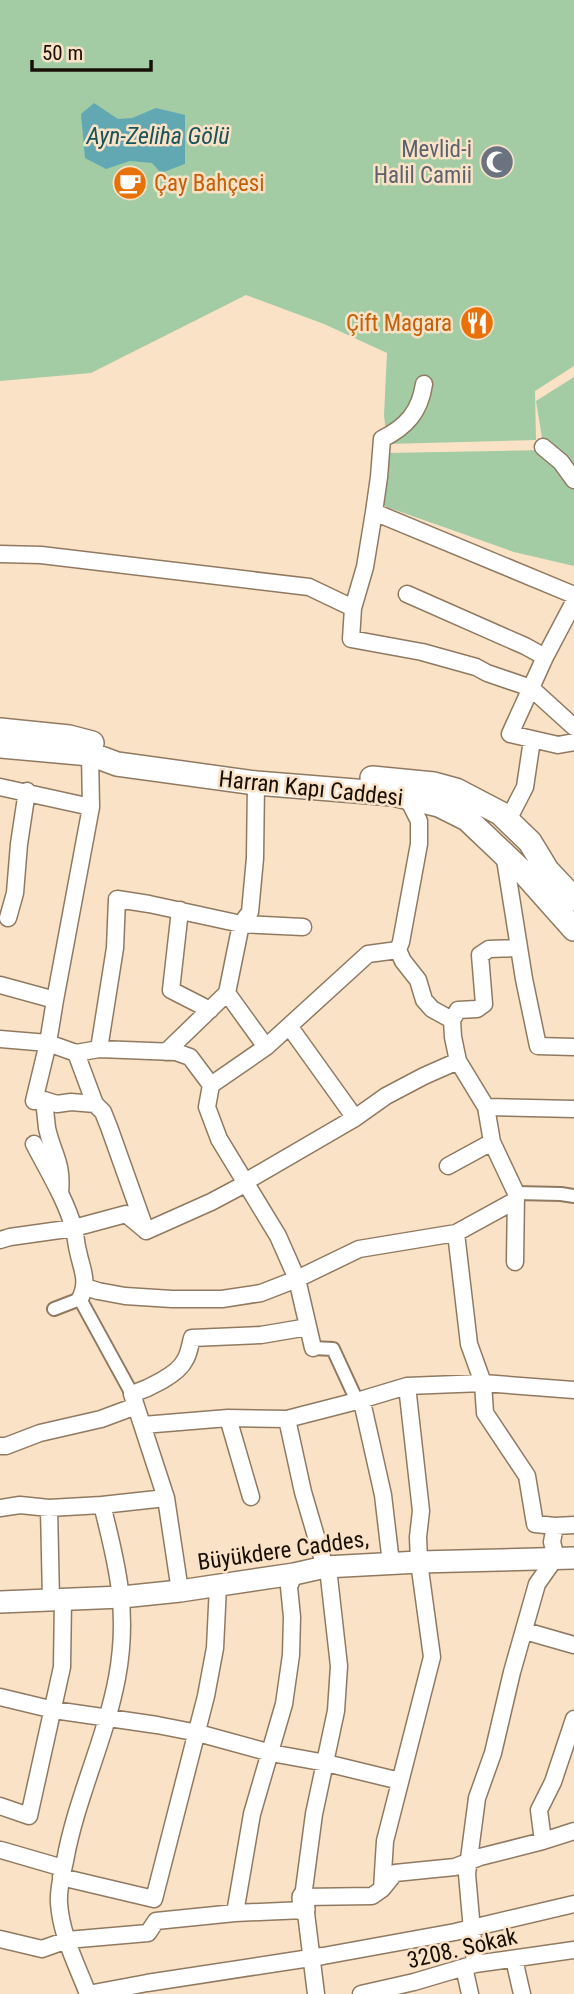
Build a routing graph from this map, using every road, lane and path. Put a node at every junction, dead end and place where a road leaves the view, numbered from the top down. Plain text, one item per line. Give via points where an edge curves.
1 (424, 384) dead end
2 (543, 447) dead end
3 (574, 480) edge
4 (374, 512) junction
5 (0, 554) edge
6 (407, 594) dead end
7 (574, 595) edge
8 (574, 602) edge
9 (353, 608) junction
10 (545, 657) junction
11 (531, 688) junction
12 (574, 727) edge
13 (0, 730) edge
14 (533, 740) junction
15 (574, 742) edge
16 (0, 746) edge
17 (90, 754) junction
18 (256, 783) junction
19 (0, 787) edge
20 (27, 791) junction
21 (407, 797) junction
22 (91, 807) junction
23 (508, 820) junction
24 (504, 853) junction
25 (574, 899) edge
26 (180, 910) junction
27 (8, 918) dead end
28 (241, 924) junction
29 (303, 928) dead end
30 (574, 929) edge
31 (519, 948) junction
32 (398, 950) junction
33 (0, 985) edge
34 (227, 993) junction
35 (55, 1000) junction
36 (210, 1010) junction
37 (452, 1020) junction
38 (289, 1026) junction
39 (0, 1039) edge
40 (48, 1043) junction
41 (267, 1046) junction
42 (574, 1046) edge
43 (99, 1049) junction
44 (166, 1052) junction
45 (76, 1054) junction
46 (458, 1061) junction
47 (211, 1085) junction
48 (44, 1100) junction
49 (94, 1104) junction
50 (486, 1107) junction
51 (574, 1109) edge
52 (355, 1118) junction
53 (492, 1142) junction
54 (34, 1144) dead end
55 (448, 1166) dead end
56 (245, 1183) junction
57 (60, 1193) junction
58 (574, 1196) edge
59 (516, 1197) junction
60 (74, 1227) junction
61 (146, 1231) junction
62 (456, 1233) junction
63 (0, 1240) edge
64 (515, 1262) dead end
65 (297, 1279) junction
66 (83, 1293) junction
67 (54, 1309) dead end
68 (308, 1327) junction
69 (313, 1348) joint
70 (483, 1383) junction
71 (407, 1386) junction
72 (574, 1390) edge
73 (134, 1400) junction
74 (357, 1401) junction
75 (228, 1418) junction
76 (286, 1419) junction
77 (142, 1424) junction
78 (0, 1446) edge
79 (251, 1497) dead end
80 (166, 1498) junction
81 (102, 1505) junction
82 (49, 1507) junction
83 (0, 1508) edge
84 (574, 1525) edge
85 (555, 1526) junction
86 (565, 1558) edge
87 (419, 1562) junction
88 (391, 1563) junction
89 (325, 1567) junction
90 (293, 1574) junction
91 (218, 1586) junction
92 (180, 1591) junction
93 (122, 1597) junction
94 (57, 1600) junction
95 (0, 1602) edge
96 (525, 1631) junction
97 (574, 1645) edge
98 (0, 1697) edge
99 (54, 1710) junction
100 (107, 1718) junction
101 (574, 1719) edge
102 (198, 1733) junction
103 (271, 1753) junction
104 (326, 1763) junction
105 (400, 1781) junction
106 (0, 1806) edge
107 (574, 1831) edge
108 (543, 1841) junction
109 (1, 1850) edge
110 (468, 1863) junction
111 (62, 1872) junction
112 (382, 1889) junction
113 (154, 1899) junction
114 (303, 1904) junction
115 (574, 1904) edge
116 (234, 1913) junction
117 (156, 1921) junction
118 (472, 1928) junction
119 (0, 1939) edge
120 (67, 1940) junction
121 (574, 1950) edge
122 (310, 1958) junction
123 (514, 1959) junction
124 (470, 1966) junction
125 (416, 1988) edge
126 (88, 1994) edge
127 (316, 1994) edge
128 (361, 1994) edge
129 (470, 1994) edge
130 (522, 1994) edge

1 - 4 street via 422,400 401,429 382,439
2 - 3 street
4 - 7 street
4 - 9 street
5 - 9 street via 309,587
6 - 10 street
8 - 10 street
9 - 11 street via 351,639 422,652
10 - 11 street
11 - 12 street
11 - 14 street via 510,734
13 - 23 main road, Harran Kapı Caddesi via 69,737 137,756 434,784 456,790
14 - 15 street via 558,745
14 - 23 street via 526,787
16 - 17 main road, Harran Kapı Caddesi
17 - 18 main road, Harran Kapı Caddesi via 117,764
17 - 22 street
18 - 21 main road, Harran Kapı Caddesi
18 - 28 street via 253,891 250,912
19 - 20 street
20 - 22 street
20 - 27 street
21 - 24 main road, Harran Kapı Caddesi via 439,805 467,819
21 - 32 street via 419,821 419,844
22 - 35 street
23 - 25 main road, Harran Kapı Caddesi
24 - 30 main road, Harran Kapı Caddesi
24 - 31 street
26 - 28 street
26 - 36 street via 171,990
26 - 43 street via 117,899 115,947
28 - 29 street
28 - 34 street
31 - 37 street via 489,949 480,955 484,1004 478,1009 458,1010
31 - 42 street via 538,1046
32 - 37 street via 418,980 424,1000
32 - 38 street via 368,954
33 - 35 street
34 - 36 street
34 - 41 street
35 - 40 street
36 - 44 street
37 - 46 street
38 - 41 street
38 - 52 street
39 - 40 street
40 - 45 street
40 - 48 street via 34,1101
41 - 47 street
43 - 44 street
43 - 45 street
44 - 47 street via 190,1057
45 - 49 street
46 - 50 street
46 - 52 street via 386,1096
47 - 56 street via 207,1107 219,1139
48 - 49 street
48 - 57 street via 62,1175
49 - 61 street via 103,1112
50 - 51 street
50 - 53 street
52 - 56 street
53 - 55 street
53 - 59 street
54 - 57 street
56 - 61 street
56 - 65 street via 278,1236
57 - 60 street
58 - 59 street
59 - 62 street
59 - 64 street
60 - 61 street via 126,1214
60 - 63 street
60 - 66 street via 84,1271
62 - 65 street via 359,1249
62 - 70 street via 469,1344
65 - 66 street via 261,1293 222,1299
65 - 68 street
66 - 67 street
66 - 73 street
68 - 69 street
68 - 73 street via 261,1335 192,1338 185,1363
69 - 74 street via 334,1349
70 - 71 street
70 - 72 street
70 - 85 street via 485,1413 527,1476 535,1524
71 - 74 street
71 - 87 street via 421,1511
73 - 77 street
73 - 78 street via 101,1419
74 - 76 street
74 - 88 street via 363,1406 383,1495
75 - 76 street
75 - 77 street
75 - 79 street
76 - 89 street
77 - 80 street
80 - 81 street
80 - 92 street
81 - 82 street
81 - 93 street
82 - 83 street
82 - 94 street
84 - 85 street
85 - 86 street via 552,1542
86 - 87 street, Büyükdere Caddes,
86 - 96 street via 537,1584
87 - 88 street, Büyükdere Caddes,
87 - 105 street via 432,1657
88 - 89 street, Büyükdere Caddes,
89 - 90 street, Büyükdere Caddes,
89 - 104 street via 330,1577 339,1666 337,1711
90 - 91 street, Büyükdere Caddes,
90 - 103 street via 284,1704
91 - 92 street, Büyükdere Caddes,
91 - 102 street via 215,1648
92 - 93 street, Büyükdere Caddes,
93 - 94 street, Büyükdere Caddes,
93 - 100 street via 124,1620
94 - 95 street, Büyükdere Caddes,
94 - 99 street via 62,1667
96 - 97 street
96 - 110 street via 477,1798
98 - 99 street
99 - 100 street
99 - 106 street via 29,1816
100 - 102 street
100 - 111 street via 70,1829
101 - 108 street via 539,1810
102 - 103 street
102 - 113 street
103 - 104 street
103 - 116 street via 253,1814
104 - 105 street
104 - 114 street via 314,1814
105 - 112 street via 385,1841
107 - 108 street
108 - 110 street
109 - 111 street
110 - 112 street via 395,1873
110 - 118 street
111 - 113 street
111 - 120 street via 59,1904
112 - 114 street via 372,1896
113 - 117 street via 151,1914
114 - 116 street
114 - 122 street
115 - 118 street
116 - 117 street
117 - 120 street via 148,1933
118 - 122 street
118 - 124 street
119 - 120 street via 42,1949
120 - 126 street
121 - 123 street, 3208. Sokak
122 - 126 street
122 - 127 street
123 - 124 street, 3208. Sokak
123 - 130 street
124 - 125 street, 3208. Sokak
124 - 129 street
125 - 128 street, 3208. Sokak

